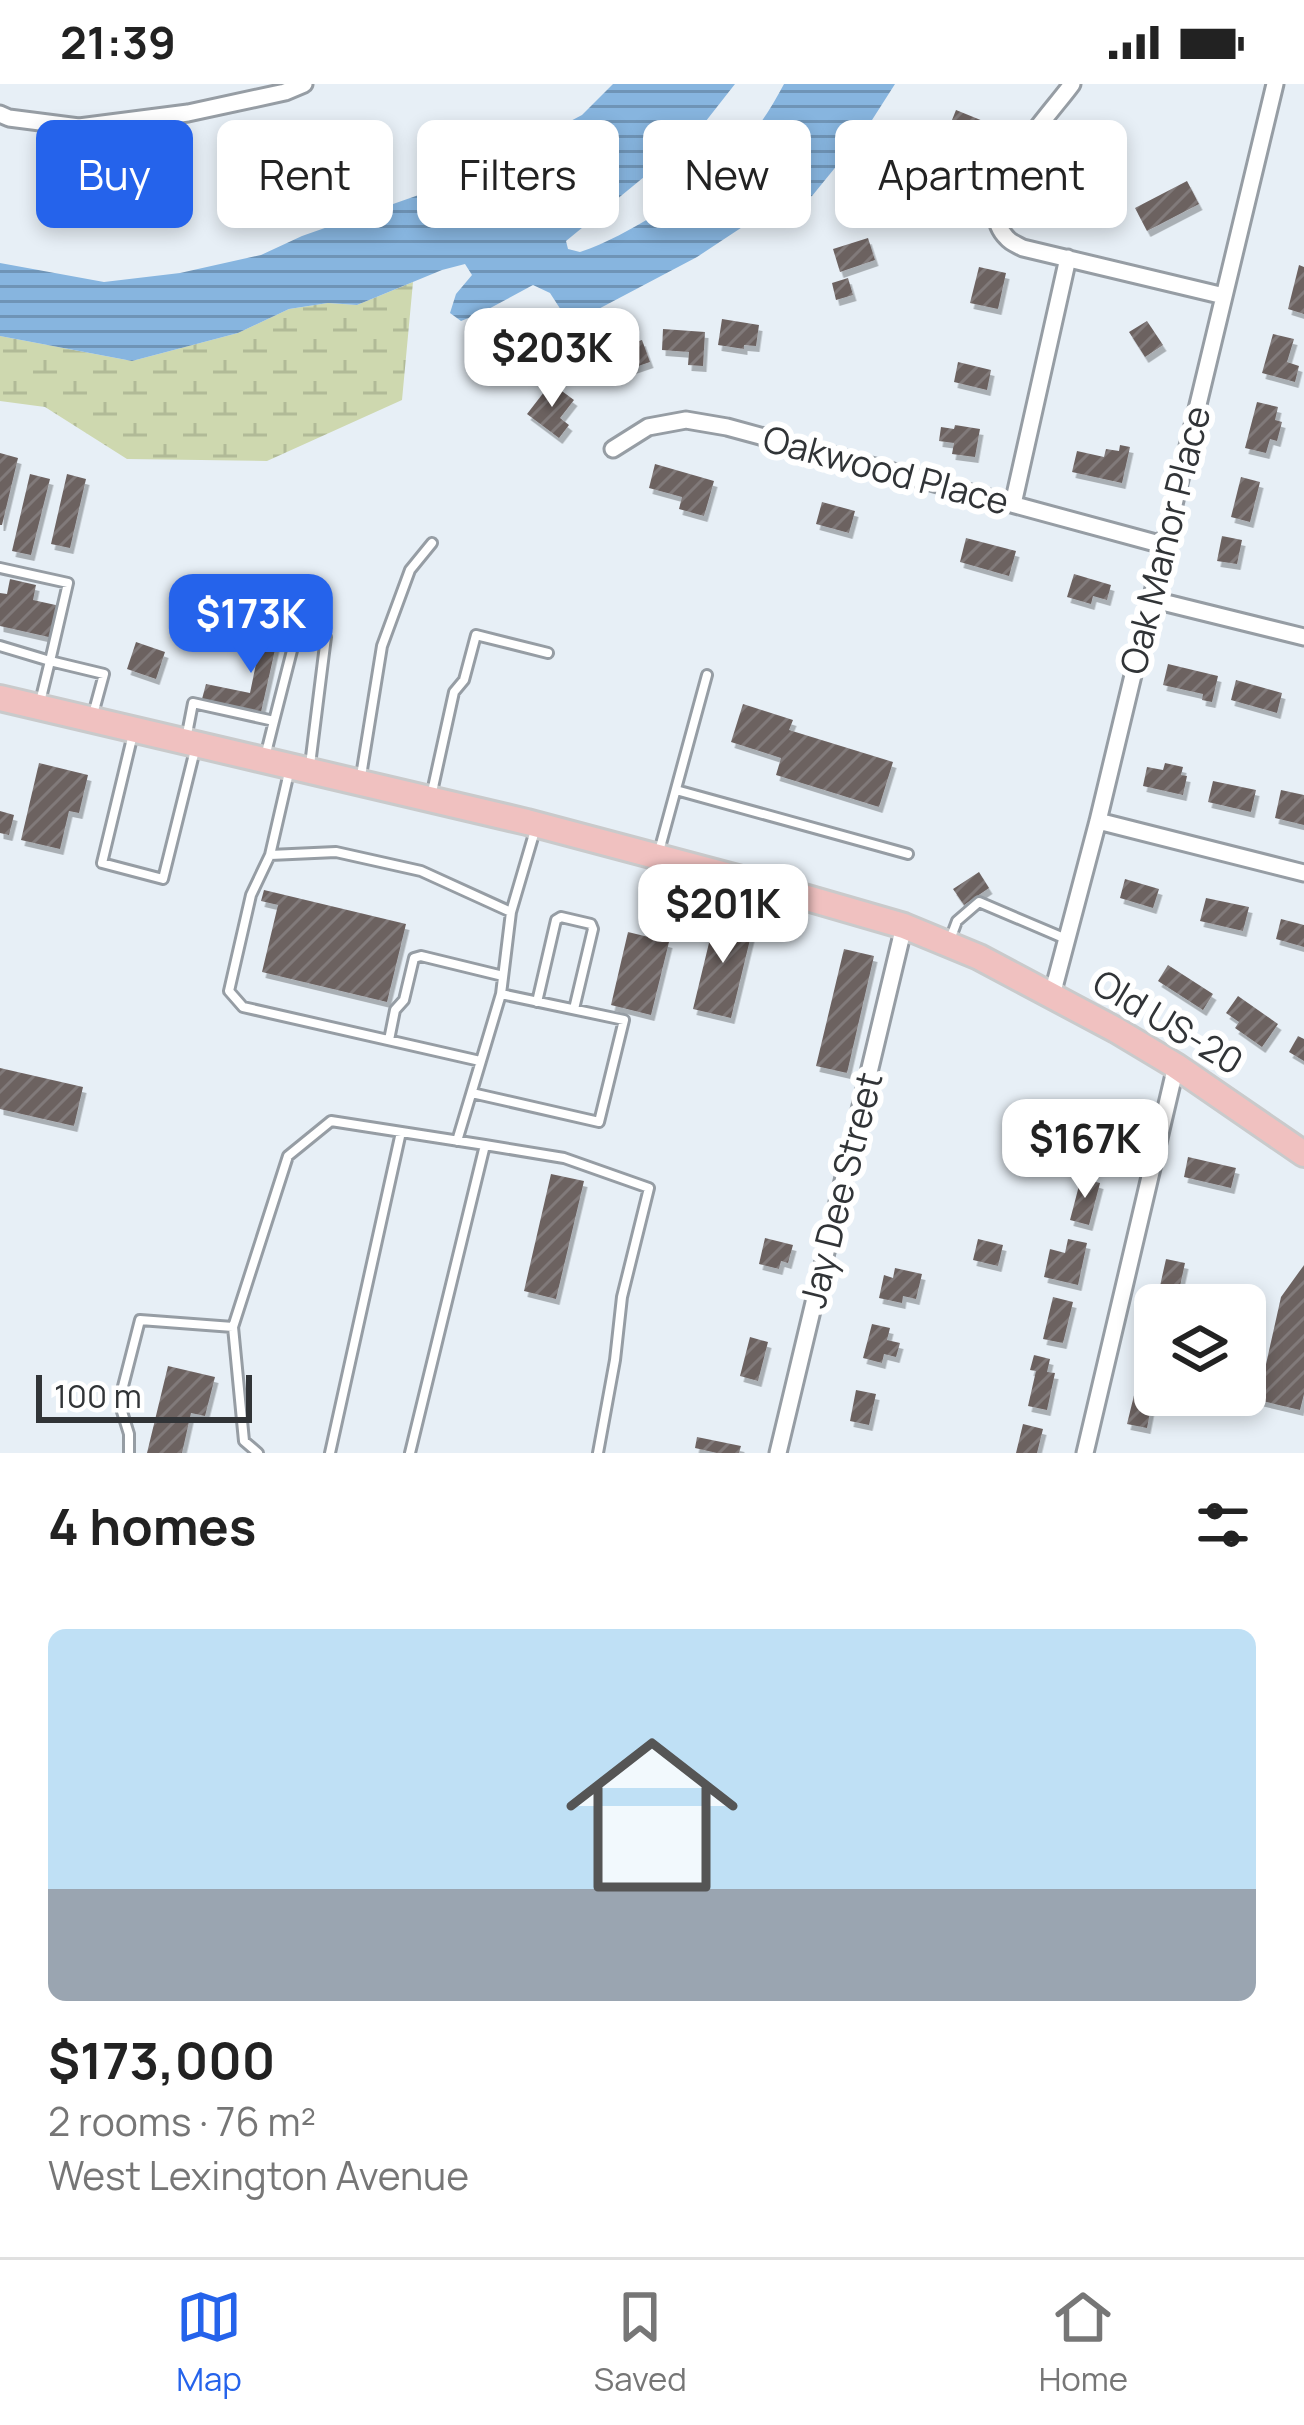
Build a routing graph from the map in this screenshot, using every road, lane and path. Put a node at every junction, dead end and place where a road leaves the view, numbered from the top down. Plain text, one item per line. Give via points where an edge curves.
1 (304, 84) edge
2 (1072, 84) edge
3 (1275, 84) edge
4 (0, 114) edge
5 (1068, 258) junction
6 (1224, 296) junction
7 (613, 449) dead end
8 (1013, 504) junction
9 (431, 544) dead end
10 (1163, 545) junction
11 (0, 568) edge
12 (1150, 599) junction
13 (1304, 637) edge
14 (0, 646) edge
15 (548, 653) dead end
16 (50, 661) junction
17 (707, 675) dead end
18 (0, 698) edge
19 (39, 707) junction
20 (92, 720) junction
21 (274, 721) junction
22 (134, 730) junction
23 (191, 743) junction
24 (265, 761) junction
25 (300, 769) junction
26 (359, 783) junction
27 (676, 790) junction
28 (430, 800) junction
29 (1098, 821) junction
30 (537, 825) junction
31 (908, 854) dead end
32 (270, 855) junction
33 (658, 856) junction
34 (1304, 873) edge
35 (511, 911) junction
36 (904, 926) junction
37 (1067, 940) junction
38 (948, 944) junction
39 (502, 976) junction
40 (501, 994) junction
41 (1052, 995) junction
42 (537, 1001) junction
43 (574, 1009) junction
44 (388, 1040) junction
45 (480, 1061) junction
46 (1176, 1066) junction
47 (472, 1093) junction
48 (401, 1132) junction
49 (458, 1141) junction
50 (485, 1145) junction
51 (1304, 1154) edge
52 (233, 1327) junction
53 (129, 1453) edge
54 (258, 1453) edge
55 (330, 1453) edge
56 (410, 1453) edge
57 (598, 1453) edge
58 (778, 1453) edge
59 (1085, 1453) edge

1 - 4 street via 80,127
2 - 5 street via 1006,173 996,220 1023,248
3 - 6 street, Oak Manor Place
5 - 6 street
5 - 8 street
6 - 10 street, Oak Manor Place
7 - 8 street, Oakwood Place via 648,427 686,420
8 - 10 street, Oakwood Place
9 - 26 lane via 410,570 382,646
10 - 12 street, Oak Manor Place
11 - 16 lane via 68,583
12 - 13 street
12 - 29 street, Oak Manor Place
14 - 16 lane
15 - 28 lane via 476,635
16 - 19 lane
16 - 20 lane via 104,674
17 - 27 lane
18 - 19 main road, Old US-20
19 - 20 main road, Old US-20
20 - 22 main road, Old US-20
21 - 23 lane via 193,703
21 - 24 lane
21 - 25 lane via 297,631 326,638
22 - 23 main road, Old US-20
22 - 23 lane via 102,863 163,879
23 - 24 main road, Old US-20
24 - 25 main road, Old US-20
25 - 26 main road, Old US-20
25 - 32 lane
26 - 28 main road, Old US-20
27 - 31 lane
27 - 33 lane
28 - 30 main road, Old US-20
29 - 34 street
29 - 37 street, Oak Manor Place
30 - 33 main road, Old US-20
30 - 35 lane
32 - 35 lane via 336,852 421,871
32 - 44 lane via 251,895 229,991 243,1007
33 - 36 main road, Old US-20
35 - 39 lane
36 - 38 main road, Old US-20
36 - 58 street, Jay Dee Street
37 - 38 lane via 979,902
37 - 41 street, Oak Manor Place
38 - 41 main road, Old US-20
39 - 40 lane
39 - 44 lane via 414,958
40 - 42 lane
40 - 45 lane
41 - 46 main road, Old US-20
42 - 43 lane
42 - 43 lane via 561,917 593,929
43 - 47 lane via 624,1020 599,1122
44 - 45 lane
45 - 47 lane
46 - 51 main road, Old US-20
46 - 59 street
47 - 49 lane
48 - 49 lane
48 - 52 lane via 331,1121 288,1156
48 - 55 lane
49 - 50 lane
50 - 56 lane
50 - 57 lane via 565,1158 649,1188
52 - 53 lane via 140,1320 119,1402
52 - 54 lane via 244,1441

